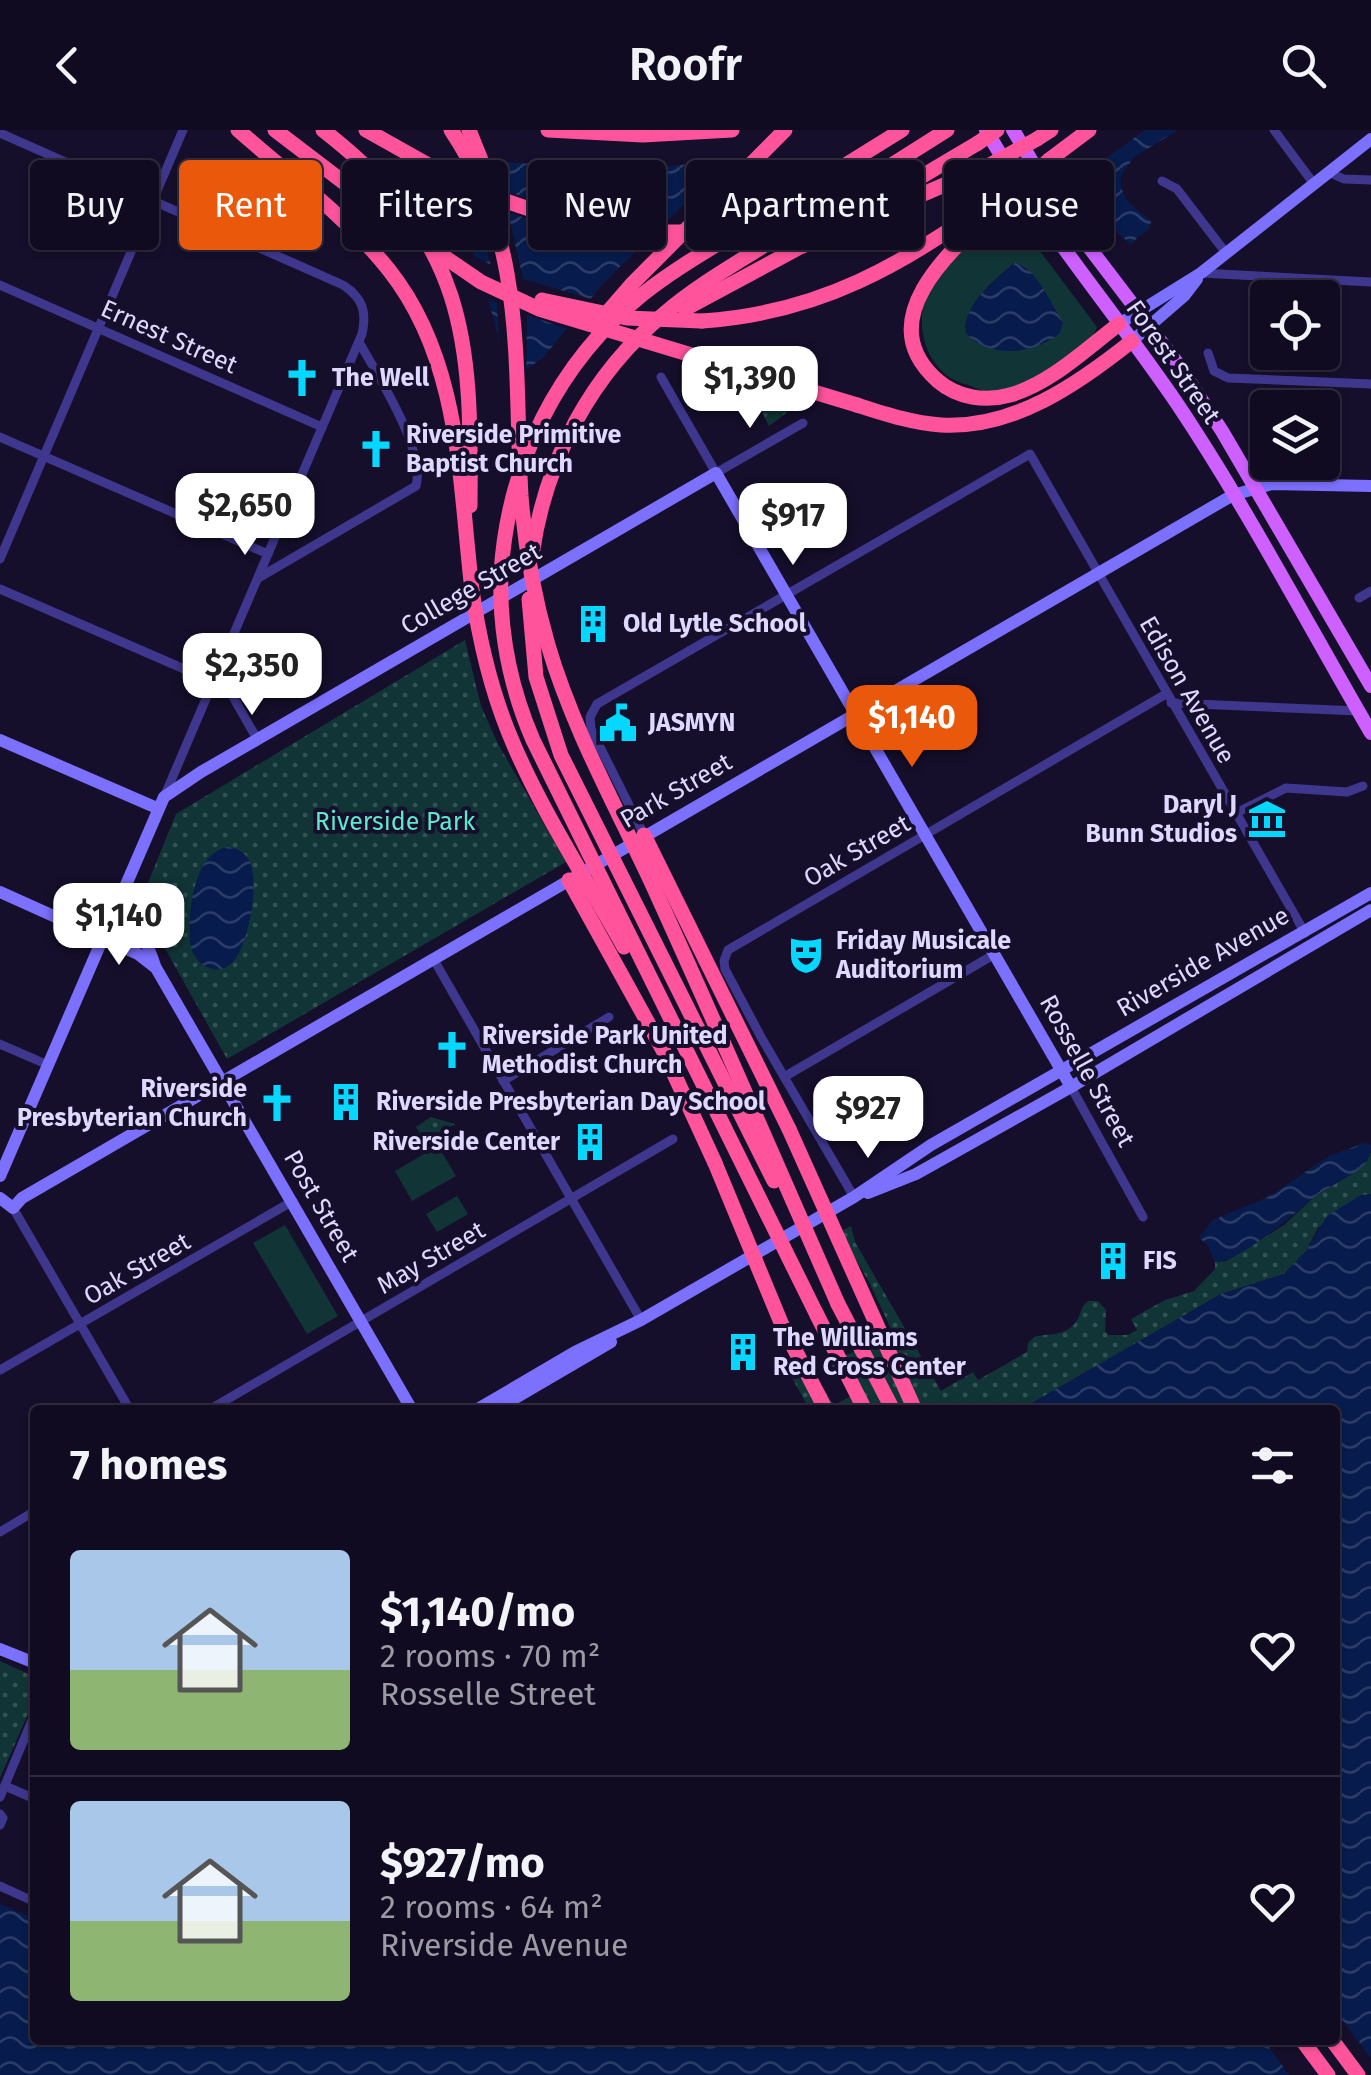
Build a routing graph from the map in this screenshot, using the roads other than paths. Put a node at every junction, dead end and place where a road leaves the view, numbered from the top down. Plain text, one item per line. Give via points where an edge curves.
1 (184, 130) edge
2 (238, 130) edge
3 (274, 130) edge
4 (322, 130) edge
5 (366, 130) edge
6 (451, 130) edge
7 (469, 130) edge
8 (548, 130) edge
9 (732, 130) edge
10 (785, 130) edge
11 (902, 130) edge
12 (948, 130) edge
13 (986, 130) edge
14 (997, 130) edge
15 (1012, 130) edge
16 (1089, 130) edge
17 (1274, 130) edge
18 (0, 133) edge
19 (1044, 135) edge
20 (1371, 139) edge
21 (62, 160) edge
22 (1049, 160) edge
23 (1328, 172) junction
24 (1162, 180) dead end
25 (1371, 180) edge
26 (342, 181) edge
27 (1314, 184) junction
28 (159, 186) edge
29 (159, 203) edge
30 (944, 236) edge
31 (132, 250) edge
32 (435, 250) edge
33 (436, 250) edge
34 (952, 250) edge
35 (1226, 253) junction
36 (507, 263) junction
37 (1201, 273) junction
38 (1371, 282) edge
39 (0, 285) edge
40 (1138, 312) junction
41 (1119, 324) junction
42 (1149, 327) junction
43 (98, 328) junction
44 (1132, 341) junction
45 (359, 342) junction
46 (1208, 353) dead end
47 (612, 367) junction
48 (661, 377) dead end
49 (1371, 384) edge
50 (556, 393) junction
51 (803, 423) dead end
52 (322, 426) junction
53 (0, 437) edge
54 (43, 456) junction
55 (716, 473) junction
56 (1371, 486) edge
57 (1256, 487) junction
58 (1234, 495) junction
59 (268, 554) junction
60 (0, 559) edge
61 (1098, 574) junction
62 (257, 578) junction
63 (0, 588) edge
64 (472, 590) junction
65 (1371, 591) edge
66 (786, 594) junction
67 (1359, 598) dead end
68 (214, 681) junction
69 (1371, 686) edge
70 (1168, 698) junction
71 (1358, 711) junction
72 (855, 714) junction
73 (1371, 733) edge
74 (0, 740) edge
75 (257, 740) junction
76 (1363, 786) dead end
77 (160, 802) junction
78 (1236, 813) junction
79 (644, 835) junction
80 (925, 836) junction
81 (569, 880) junction
82 (122, 890) junction
83 (0, 892) edge
84 (1371, 893) edge
85 (1371, 910) edge
86 (1304, 931) junction
87 (103, 936) junction
88 (1311, 944) junction
89 (995, 954) junction
90 (434, 960) junction
91 (156, 968) junction
92 (1191, 996) junction
93 (609, 1016) dead end
94 (1178, 1022) junction
95 (0, 1044) edge
96 (48, 1065) junction
97 (1061, 1070) junction
98 (784, 1077) junction
99 (503, 1081) junction
100 (222, 1082) junction
101 (1071, 1088) junction
102 (712, 1103) junction
103 (673, 1139) dead end
104 (0, 1176) edge
105 (0, 1195) edge
106 (854, 1196) junction
107 (572, 1200) junction
108 (293, 1202) junction
109 (18, 1203) junction
110 (1143, 1217) dead end
111 (838, 1304) junction
112 (642, 1320) junction
113 (362, 1322) junction
114 (80, 1325) junction
115 (0, 1370) edge
116 (127, 1405) edge
117 (218, 1405) edge
118 (409, 1405) edge
119 (485, 1405) edge
120 (503, 1405) edge
121 (823, 1405) edge
122 (862, 1405) edge
123 (890, 1405) edge
124 (913, 1405) edge
125 (30, 1514) edge
126 (0, 1532) edge
127 (0, 1649) edge
128 (30, 1661) edge
129 (30, 1725) edge
130 (5, 1786) junction
131 (0, 1797) edge
132 (30, 1797) edge
133 (0, 1814) edge
134 (0, 1825) edge
135 (0, 1886) edge
136 (30, 1900) edge
137 (1306, 2045) edge
138 (1336, 2045) edge
139 (1328, 2075) edge
140 (1358, 2075) edge

1 - 28 street
2 - 64 highway via 367,246 425,327 450,406
3 - 26 highway
4 - 64 highway via 397,196 447,284 468,383
5 - 14 highway, bridge via 497,198 576,222 645,232 728,232 800,220 926,174
6 - 36 highway, bridge via 488,199
7 - 36 highway, bridge via 494,192
8 - 9 highway via 643,136
10 - 50 highway via 616,302
11 - 50 highway via 655,285 606,328
12 - 47 highway via 689,294
13 - 41 main road, Forest Street via 1040,218
15 - 40 main road, Forest Street via 1062,214
16 - 22 highway, bridge
17 - 27 street
18 - 21 street
19 - 47 highway, bridge via 736,279 674,316
20 - 23 main road
23 - 25 street
23 - 27 main road
24 - 35 street via 1177,189
27 - 35 main road
29 - 45 street via 344,286 360,300 365,320
30 - 33 highway, bridge via 854,286 776,311 702,320 627,318 546,301
31 - 43 street
32 - 44 highway, bridge via 539,309 936,424 1023,411
34 - 41 highway via 920,293 914,335 931,374 962,394 1010,395 1037,384
35 - 37 main road
36 - 111 highway, bridge via 524,528 552,659
37 - 38 street
37 - 40 main road
37 - 42 main road
39 - 43 street, Ernest Street
40 - 41 main road
40 - 42 main road, Forest Street
41 - 44 main road, Forest Street
42 - 44 main road
42 - 57 main road, Forest Street
43 - 52 street, Ernest Street
43 - 54 street
44 - 58 main road, Forest Street
45 - 52 street
45 - 62 street via 403,422 416,486
46 - 49 street via 1214,370 1228,378
47 - 111 highway, bridge via 564,444 545,494 529,596 540,693 610,859
48 - 55 street, Rosselle Street
50 - 102 highway, bridge via 514,488 502,573 505,646 527,726
51 - 55 street, College Street
52 - 59 street
53 - 54 street
54 - 59 street
54 - 60 street
55 - 66 main road, Rosselle Street
55 - 75 main road, College Street
56 - 57 main road, Park Street
57 - 58 main road, Park Street
57 - 69 main road, Forest Street
58 - 61 main road, Park Street
58 - 71 main road, Forest Street
59 - 62 street
61 - 66 street, Edison Avenue via 1030,454
61 - 70 street, Edison Avenue
61 - 72 main road, Park Street
62 - 68 street
63 - 68 street
64 - 102 highway, bridge via 516,750
65 - 67 street
66 - 72 main road, Rosselle Street
66 - 79 street via 599,702 591,713 591,729
68 - 75 street via 232,695
68 - 77 street
70 - 71 street
70 - 78 street, Edison Avenue
70 - 80 street, Oak Street
71 - 73 main road, Forest Street
72 - 79 main road, Park Street
72 - 80 main road, Rosselle Street
74 - 77 main road
75 - 77 main road, College Street
76 - 78 street via 1344,792 1282,789
77 - 82 main road
78 - 86 street, Edison Avenue
79 - 81 main road, Park Street
79 - 124 highway, bridge via 789,1130
80 - 89 main road, Rosselle Street
80 - 98 street, Oak Street via 725,954 726,969
81 - 90 main road, Park Street
81 - 121 highway, bridge via 663,1050
82 - 87 main road
82 - 91 main road
83 - 87 main road, Post Street
84 - 86 main road, Riverside Avenue
85 - 88 main road, Riverside Avenue
86 - 88 street, Edison Avenue
86 - 92 main road, Riverside Avenue
87 - 91 main road, Post Street
87 - 96 main road
88 - 94 main road, Riverside Avenue
89 - 97 main road, Rosselle Street
89 - 98 street
90 - 99 street
90 - 100 main road, Park Street
91 - 100 main road, Post Street
92 - 94 main road
92 - 97 main road, Riverside Avenue
93 - 99 street
94 - 101 main road, Riverside Avenue
95 - 96 street
96 - 104 main road
97 - 101 main road, Rosselle Street
97 - 106 main road, Riverside Avenue
98 - 106 street
99 - 107 street
100 - 108 main road, Post Street
100 - 109 main road, Park Street
101 - 106 main road, Riverside Avenue via 907,1178
101 - 110 street, Rosselle Street
102 - 122 highway, bridge
103 - 107 street, May Street
105 - 109 main road
106 - 112 main road, Riverside Avenue
107 - 112 street
107 - 113 street, May Street
108 - 113 main road, Post Street
108 - 114 street, Oak Street
109 - 114 street
111 - 123 highway
112 - 119 main road, Riverside Avenue
112 - 120 main road, Riverside Avenue
113 - 117 street, May Street
113 - 118 main road, Post Street
114 - 115 street, Oak Street
114 - 116 street
125 - 126 street
127 - 128 main road
129 - 130 street
130 - 131 street
130 - 132 street
133 - 134 street
135 - 136 street
137 - 139 highway
138 - 140 highway

